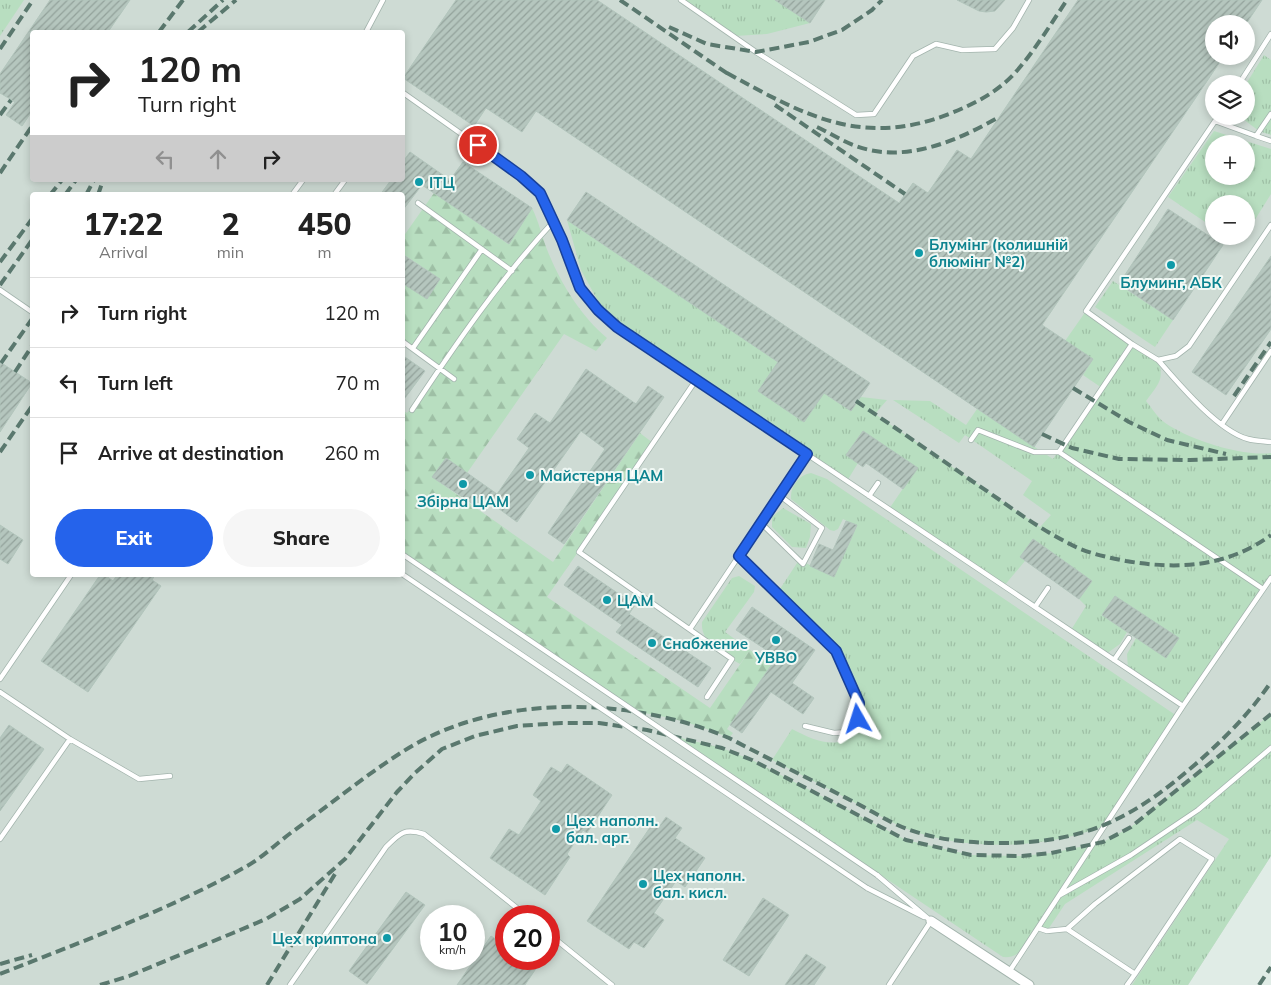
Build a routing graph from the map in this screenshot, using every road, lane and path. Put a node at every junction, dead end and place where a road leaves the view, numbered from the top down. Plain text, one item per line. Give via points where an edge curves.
1 (383, 0) edge
2 (681, 0) edge
3 (1029, 0) edge
4 (367, 30) edge
5 (1271, 34) edge
6 (1245, 75) edge
7 (405, 95) edge
8 (1271, 114) edge
9 (1211, 125) edge
10 (1232, 125) edge
11 (1256, 136) junction
12 (1271, 141) edge
13 (418, 204) dead end
14 (554, 221) junction
15 (1271, 225) edge
16 (482, 249) junction
17 (512, 271) junction
18 (0, 290) edge
19 (30, 311) edge
20 (405, 342) edge
21 (1132, 344) junction
22 (412, 348) junction
23 (1271, 351) edge
24 (1158, 360) junction
25 (440, 367) junction
26 (454, 378) dead end
27 (696, 380) junction
28 (412, 410) dead end
29 (1222, 424) junction
30 (971, 440) dead end
31 (1271, 442) edge
32 (1059, 452) junction
33 (807, 454) junction
34 (878, 483) dead end
35 (779, 496) junction
36 (869, 496) junction
37 (761, 523) junction
38 (405, 556) edge
39 (739, 556) junction
40 (405, 576) edge
41 (70, 577) edge
42 (1271, 578) edge
43 (1048, 588) dead end
44 (1263, 589) junction
45 (1035, 607) junction
46 (690, 629) junction
47 (1129, 638) dead end
48 (1114, 660) junction
49 (0, 679) edge
50 (0, 692) edge
51 (707, 697) dead end
52 (1183, 706) junction
53 (805, 726) dead end
54 (70, 739) junction
55 (1271, 748) edge
56 (170, 776) dead end
57 (0, 839) edge
58 (1059, 896) junction
59 (513, 905) edge
60 (932, 921) junction
61 (1038, 928) junction
62 (1067, 928) junction
63 (560, 943) edge
64 (1009, 972) junction
65 (1135, 974) junction
66 (290, 985) edge
67 (612, 985) edge
68 (889, 985) edge
69 (1029, 985) edge
70 (1127, 985) edge

1 - 4 lane
2 - 3 lane via 856,115 874,114 913,56 936,44 962,50 995,49 1013,28
5 - 6 lane
7 - 14 lane via 521,176 540,193
8 - 11 lane
9 - 21 lane via 1086,311
10 - 11 lane
11 - 12 lane
13 - 16 lane
14 - 17 lane
14 - 27 lane via 580,288 598,310 617,327
15 - 24 lane via 1189,346 1176,356
16 - 17 lane
16 - 22 lane
17 - 25 lane
18 - 19 lane
20 - 22 lane
21 - 24 lane
21 - 32 lane
22 - 25 lane
23 - 29 lane
24 - 29 lane
25 - 26 lane
25 - 28 lane
27 - 33 lane
27 - 46 lane via 579,552
29 - 31 lane via 1246,438
30 - 32 lane via 978,430 1034,452
32 - 44 lane
33 - 35 lane
33 - 36 lane
34 - 36 lane
35 - 37 lane
35 - 37 lane via 822,528 803,564
36 - 45 lane
37 - 39 lane
38 - 60 lane, bridge via 877,874
39 - 46 lane
39 - 53 lane via 836,651 859,703 858,719 849,732 834,733
40 - 60 lane, bridge via 868,888
41 - 49 lane
42 - 44 lane
43 - 45 lane
44 - 52 lane
45 - 48 lane
46 - 51 lane via 732,659
47 - 48 lane
48 - 52 lane
50 - 54 lane
52 - 58 lane
54 - 56 lane via 139,779
54 - 57 lane
55 - 58 lane via 1198,810 1131,855
58 - 61 lane
59 - 66 lane via 424,834 411,830 398,834
60 - 64 street
60 - 68 lane
61 - 62 lane via 1047,931
61 - 64 lane
62 - 65 lane
62 - 65 lane via 1180,839 1212,859
63 - 67 lane
64 - 69 street
65 - 70 lane

